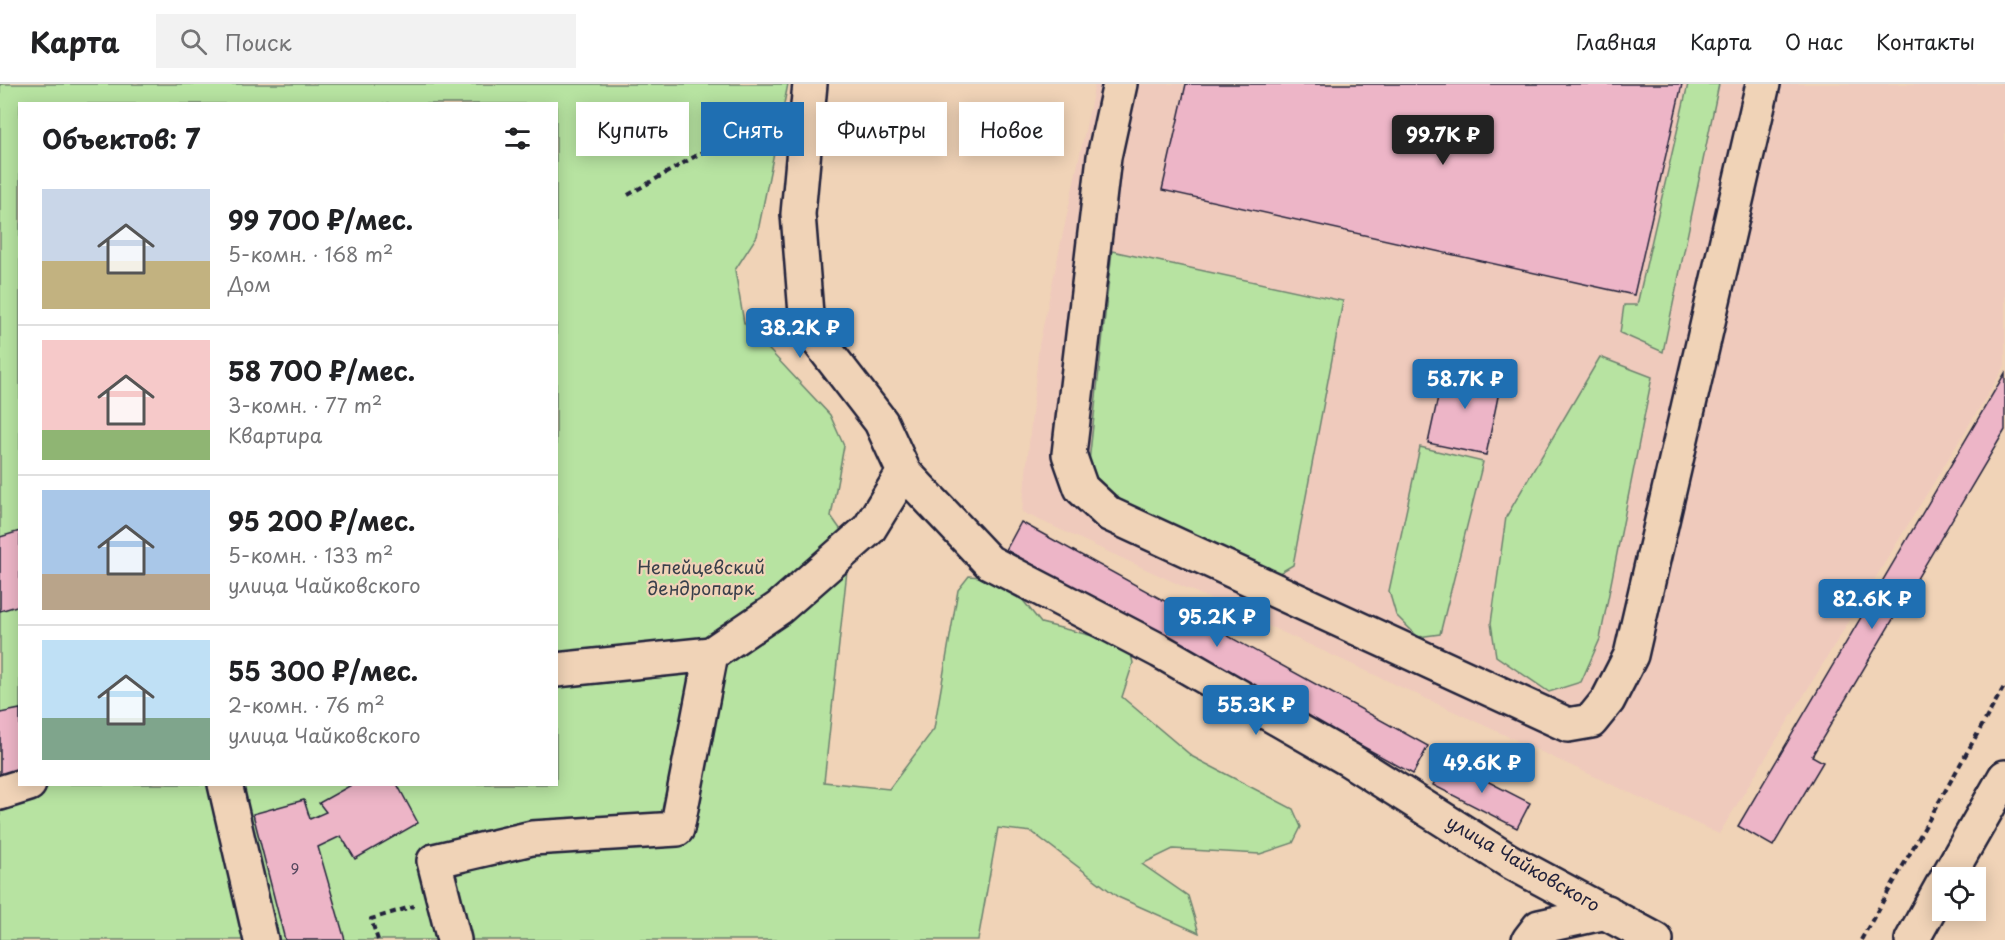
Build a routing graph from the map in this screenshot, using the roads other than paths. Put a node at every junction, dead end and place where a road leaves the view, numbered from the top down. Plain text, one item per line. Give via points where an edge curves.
1 (1120, 84) edge
2 (1762, 84) edge
3 (810, 88) edge
4 (904, 472) junction
5 (711, 654) junction
6 (558, 670) edge
7 (2005, 777) edge
8 (23, 786) edge
9 (225, 786) edge
10 (0, 793) edge
11 (1953, 867) edge
12 (1932, 904) edge
13 (1607, 912) junction
14 (261, 940) edge
15 (454, 940) edge
16 (1528, 940) edge
17 (1656, 940) edge
18 (1912, 940) edge

1 - 2 street via 1104,157 1069,454 1081,488 1109,514 1568,725 1591,721 1608,700 1631,655
3 - 4 street, улица Чайковского via 798,214 807,326 881,422
4 - 5 street via 869,529 779,608
4 - 13 street, улица Чайковского via 989,562 1160,651 1348,759 1509,861
5 - 6 street
5 - 15 street via 677,829 532,838 434,861
7 - 11 street
8 - 10 street
9 - 14 street
12 - 18 street
13 - 16 street via 1539,927
13 - 17 street, улица Чайковского

